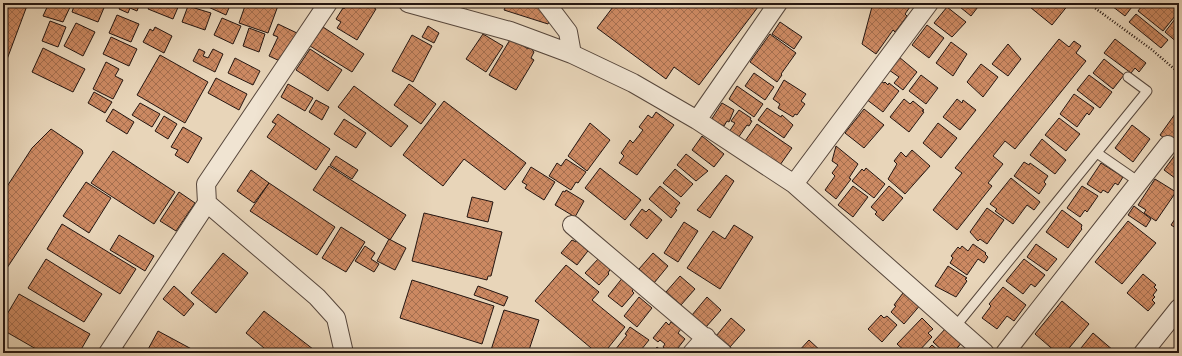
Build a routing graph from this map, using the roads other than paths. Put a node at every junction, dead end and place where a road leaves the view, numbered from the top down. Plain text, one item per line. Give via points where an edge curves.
1 (328, 3) edge
2 (408, 3) edge
3 (546, 3) edge
4 (778, 3) edge
5 (929, 3) edge
6 (572, 54) junction
7 (1128, 77) dead end
8 (697, 120) junction
9 (1168, 145) dead end
10 (1097, 152) junction
11 (1139, 182) junction
12 (794, 184) junction
13 (207, 203) junction
14 (572, 225) dead end
15 (1179, 308) edge
16 (956, 327) junction
17 (706, 337) junction
18 (979, 351) edge
19 (108, 353) edge
20 (344, 353) edge
21 (692, 353) edge
22 (723, 353) edge
23 (1005, 353) edge
24 (1143, 353) edge

1 - 13 street via 206,184
2 - 6 street via 510,31
3 - 6 street via 568,32
4 - 8 street
5 - 12 street
6 - 8 street via 633,83
7 - 10 lane via 1147,91
8 - 12 street
9 - 11 street
10 - 11 lane
10 - 16 lane
11 - 23 street
12 - 16 street
13 - 19 street
13 - 20 street via 317,297 331,312 336,318
14 - 17 street
15 - 24 street
16 - 18 street
17 - 21 street
17 - 22 street

